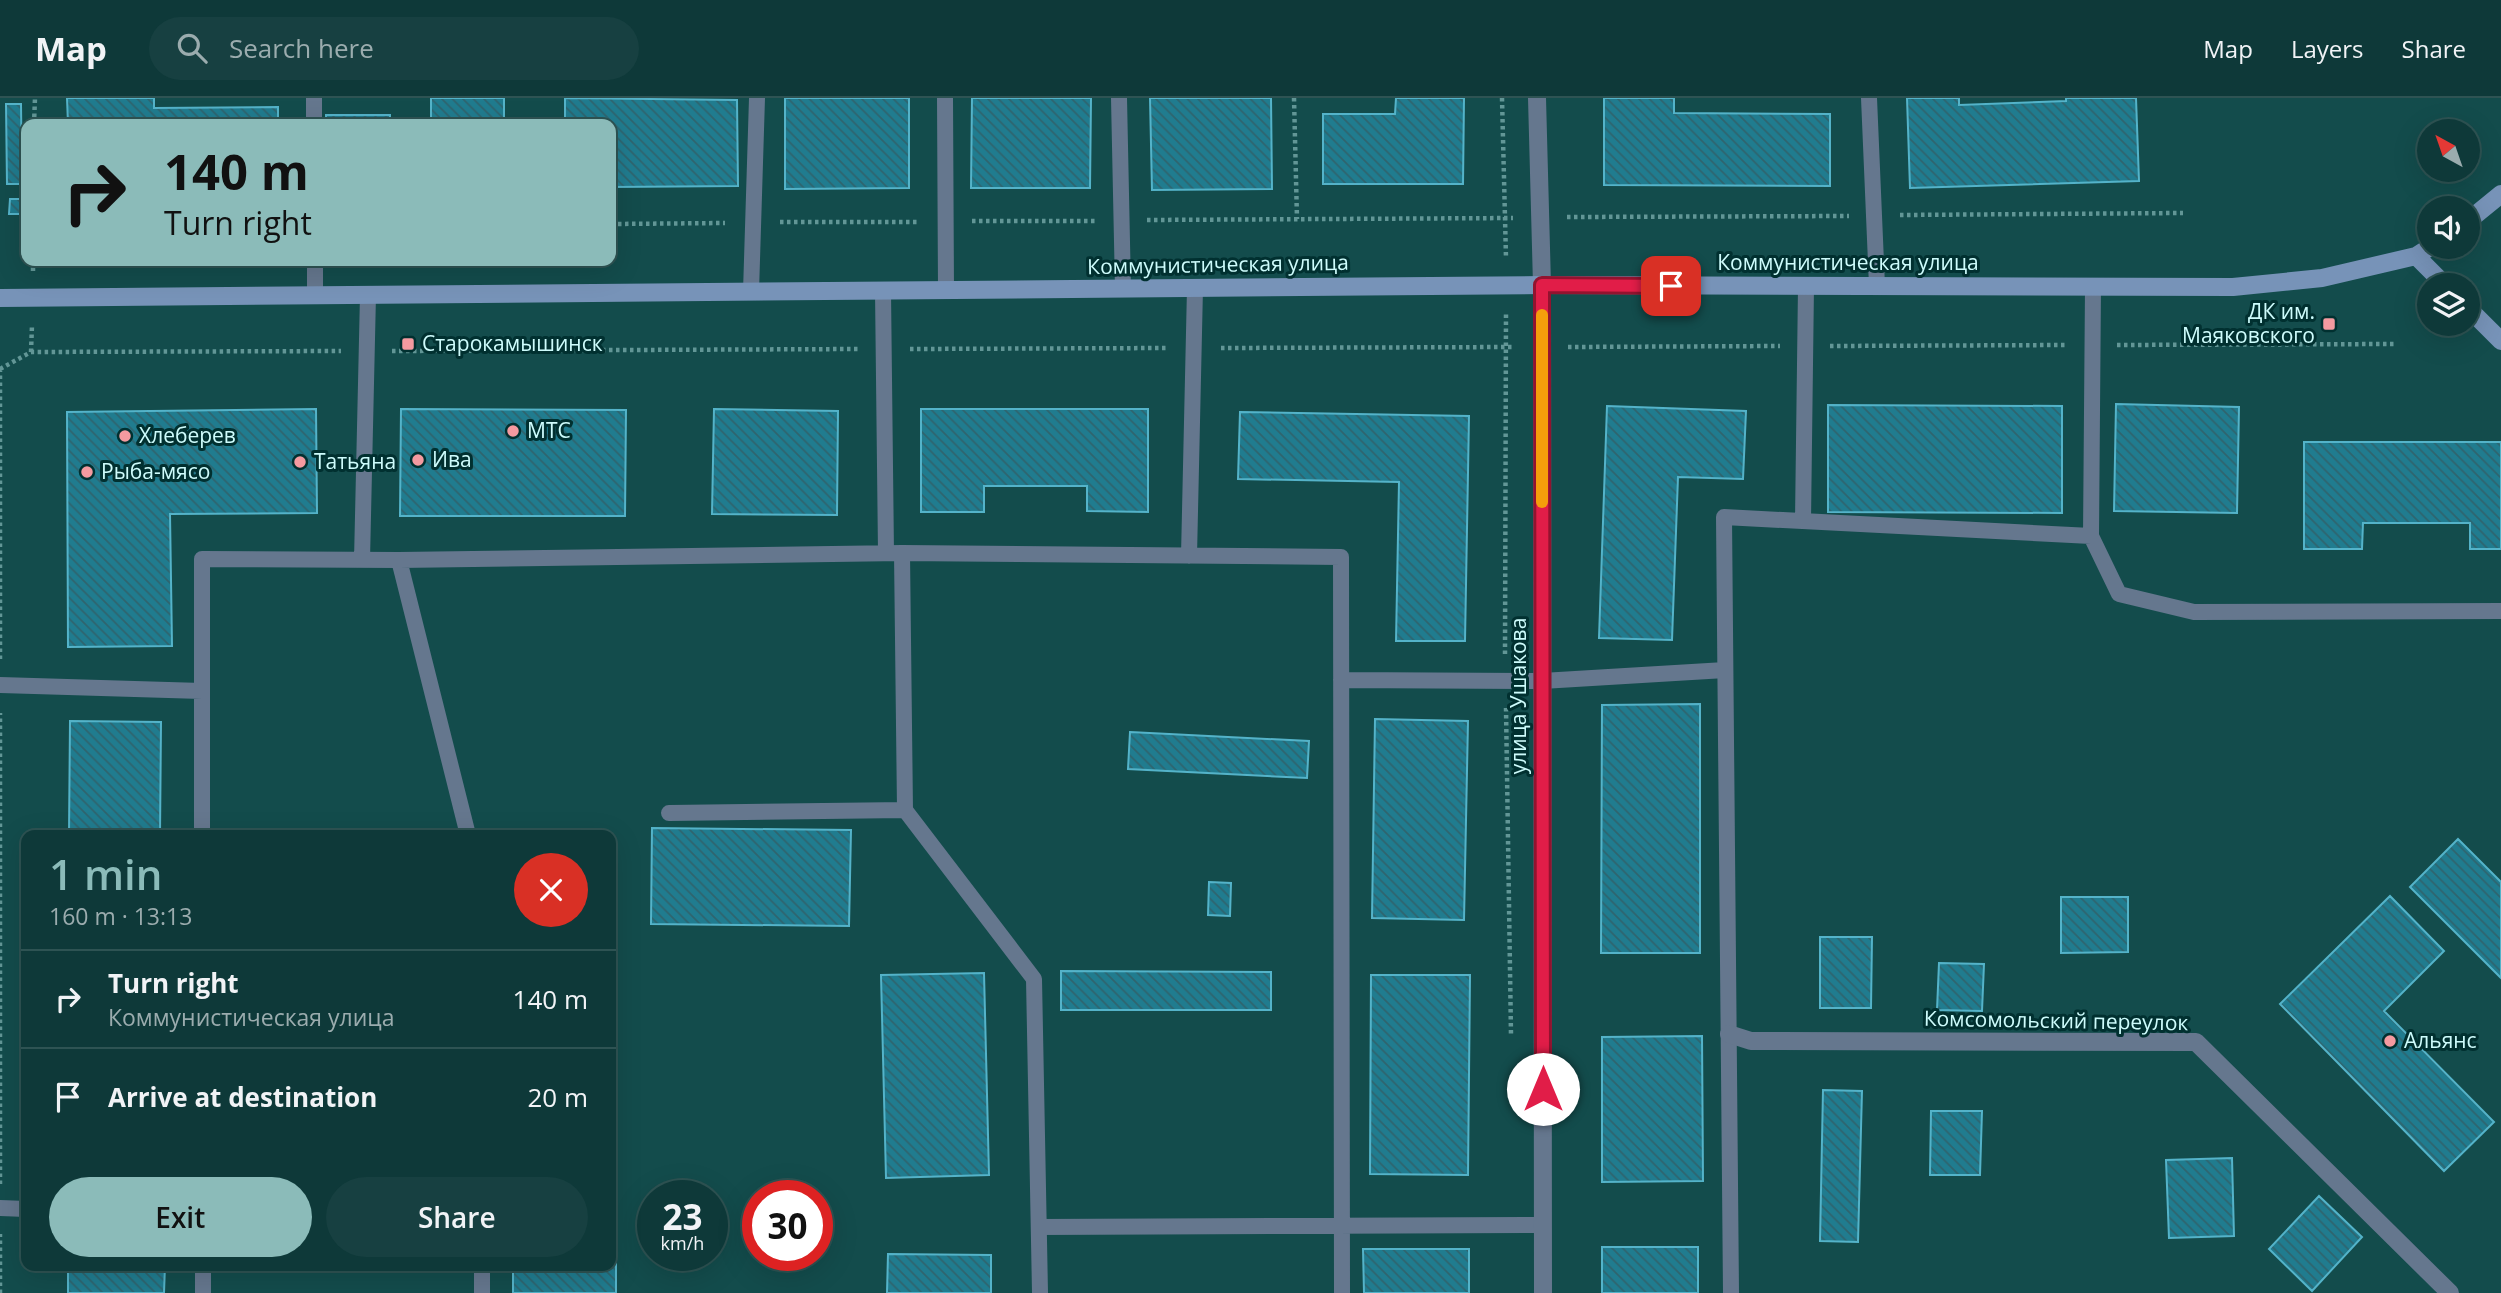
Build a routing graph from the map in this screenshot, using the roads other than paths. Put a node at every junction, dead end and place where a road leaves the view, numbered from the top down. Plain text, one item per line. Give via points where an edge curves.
1 (314, 98) edge
2 (757, 98) edge
3 (945, 98) edge
4 (1119, 98) edge
5 (1537, 98) edge
6 (1869, 98) edge
7 (314, 119) edge
8 (2501, 194) edge
9 (2480, 212) edge
10 (2417, 253) edge
11 (315, 266) edge
12 (1542, 285) junction
13 (1806, 286) junction
14 (1877, 286) junction
15 (2093, 286) junction
16 (1195, 288) junction
17 (1123, 289) junction
18 (946, 290) junction
19 (883, 291) junction
20 (751, 292) junction
21 (368, 295) junction
22 (315, 296) junction
23 (0, 299) edge
24 (2480, 320) edge
25 (2501, 341) edge
26 (1803, 521) junction
27 (2091, 536) junction
28 (894, 553) junction
29 (1189, 556) junction
30 (362, 560) junction
31 (399, 560) junction
32 (2501, 611) edge
33 (1725, 670) junction
34 (1341, 680) junction
35 (1542, 681) junction
36 (0, 685) edge
37 (202, 691) junction
38 (905, 810) junction
39 (670, 813) dead end
40 (202, 830) edge
41 (467, 830) edge
42 (1729, 1034) junction
43 (0, 1209) edge
44 (21, 1209) edge
45 (1543, 1225) junction
46 (1342, 1226) junction
47 (1039, 1227) junction
48 (203, 1271) edge
49 (482, 1271) edge
50 (203, 1293) edge
51 (482, 1293) edge
52 (1040, 1293) edge
53 (1342, 1293) edge
54 (1543, 1293) edge
55 (1731, 1293) edge
56 (2450, 1293) edge

1 - 7 lane
2 - 20 lane
3 - 18 lane
4 - 17 lane
5 - 12 street, улица Ушакова
6 - 14 lane
8 - 9 main road
10 - 15 main road, Коммунистическая улица via 2322,278 2232,287
11 - 22 lane
12 - 13 main road, Коммунистическая улица
12 - 16 main road, Коммунистическая улица
12 - 35 street, улица Ушакова
13 - 14 main road, Коммунистическая улица
13 - 26 lane
14 - 15 main road, Коммунистическая улица
15 - 27 lane
16 - 17 main road, Коммунистическая улица
16 - 29 lane
17 - 18 main road, Коммунистическая улица
18 - 19 main road, Коммунистическая улица
19 - 20 main road, Коммунистическая улица
19 - 28 lane
20 - 21 main road, Коммунистическая улица
21 - 22 main road, Коммунистическая улица
21 - 30 lane
22 - 23 main road, Коммунистическая улица
24 - 25 main road
26 - 27 lane
26 - 33 lane via 1724,517
27 - 32 lane via 2119,594 2194,612
28 - 29 lane
28 - 31 lane
28 - 38 lane
29 - 34 lane via 1341,557
30 - 31 lane
30 - 37 lane via 201,559
31 - 41 lane
33 - 35 lane
33 - 42 lane
34 - 35 lane
34 - 46 lane
35 - 45 street, улица Ушакова
36 - 37 lane
37 - 40 lane
38 - 39 lane
38 - 47 lane via 1034,979
42 - 55 lane
42 - 56 street, Комсомольский переулок via 1751,1041 2196,1042
43 - 44 lane
45 - 46 lane
45 - 54 street, улица Ушакова
46 - 47 lane
46 - 53 lane
47 - 52 lane
48 - 50 lane
49 - 51 lane

